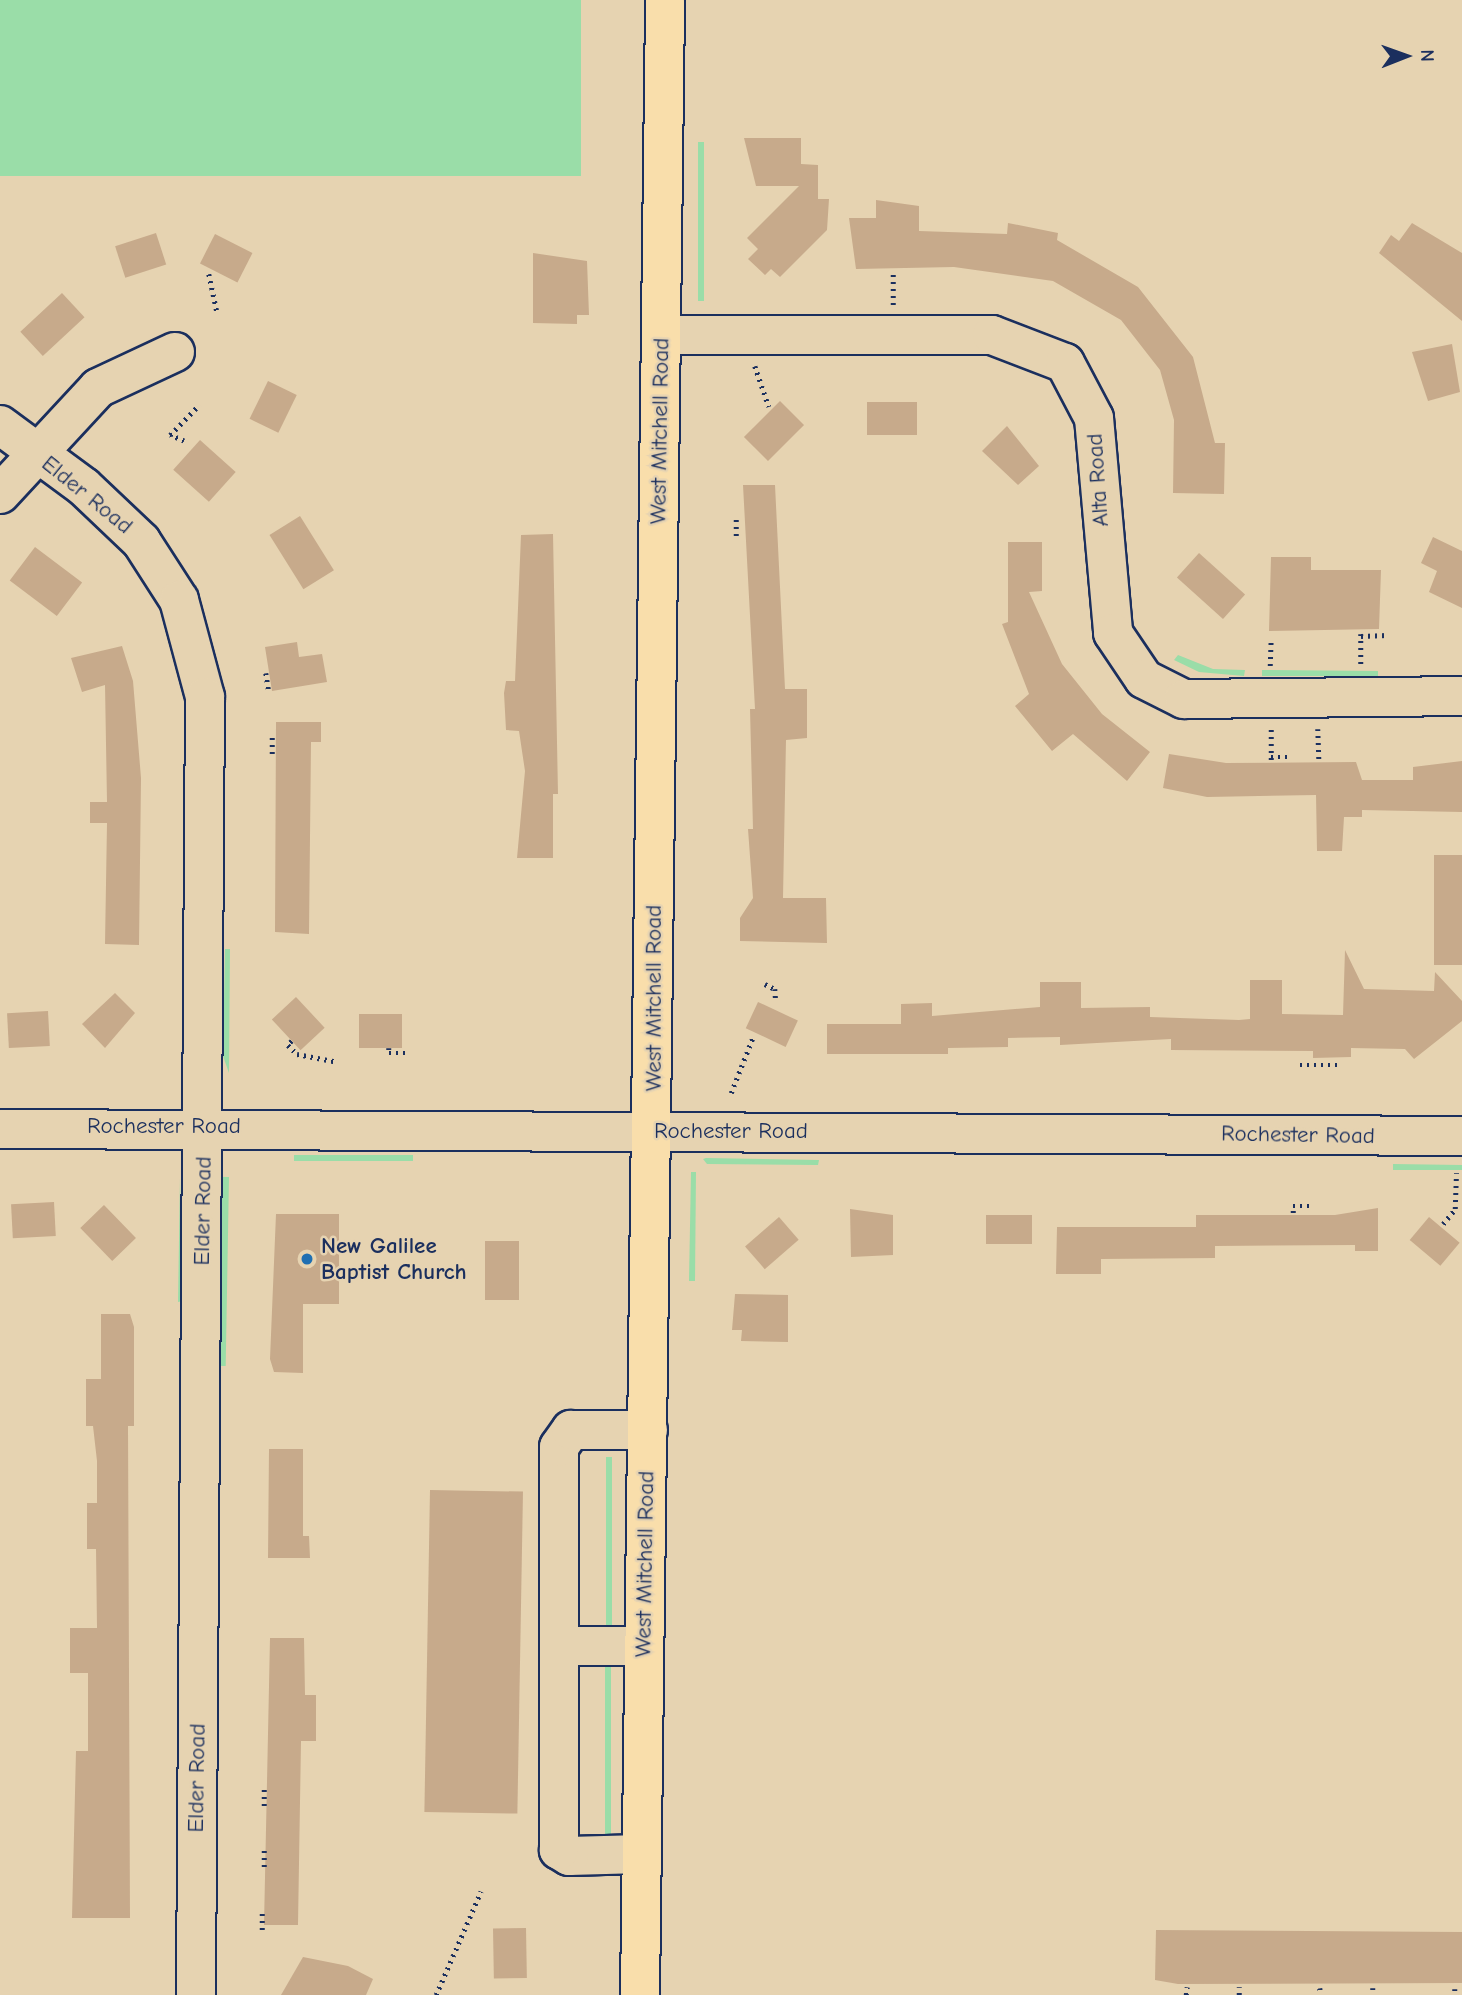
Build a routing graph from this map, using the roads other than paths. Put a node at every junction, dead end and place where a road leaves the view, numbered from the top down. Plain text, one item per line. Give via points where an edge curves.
1 (665, 0) edge
2 (662, 335) junction
3 (175, 352) dead end
4 (0, 425) edge
5 (34, 452) junction
6 (0, 494) edge
7 (1462, 696) edge
8 (204, 1125) junction
9 (0, 1129) edge
10 (653, 1131) junction
11 (1462, 1136) edge
12 (648, 1430) junction
13 (559, 1646) junction
14 (642, 1647) junction
15 (641, 1854) junction
16 (196, 1995) edge
17 (640, 1995) edge

1 - 2 main road, West Mitchell Road
2 - 7 street, Alta Road via 992,335 1065,363 1094,418 1113,632 1144,679 1184,699
2 - 10 main road, West Mitchell Road
3 - 5 street via 98,388
4 - 5 street, Elder Road
5 - 6 street
5 - 8 street, Elder Road via 84,487 141,541 179,600 201,668 206,771
8 - 9 street, Rochester Road
8 - 10 street, Rochester Road
8 - 16 street, Elder Road
10 - 11 street, Rochester Road
10 - 12 main road, West Mitchell Road
12 - 13 street via 571,1430 563,1437
12 - 14 main road, West Mitchell Road
13 - 14 street
13 - 15 street via 559,1850 569,1856
14 - 15 main road, West Mitchell Road
15 - 17 main road, West Mitchell Road

